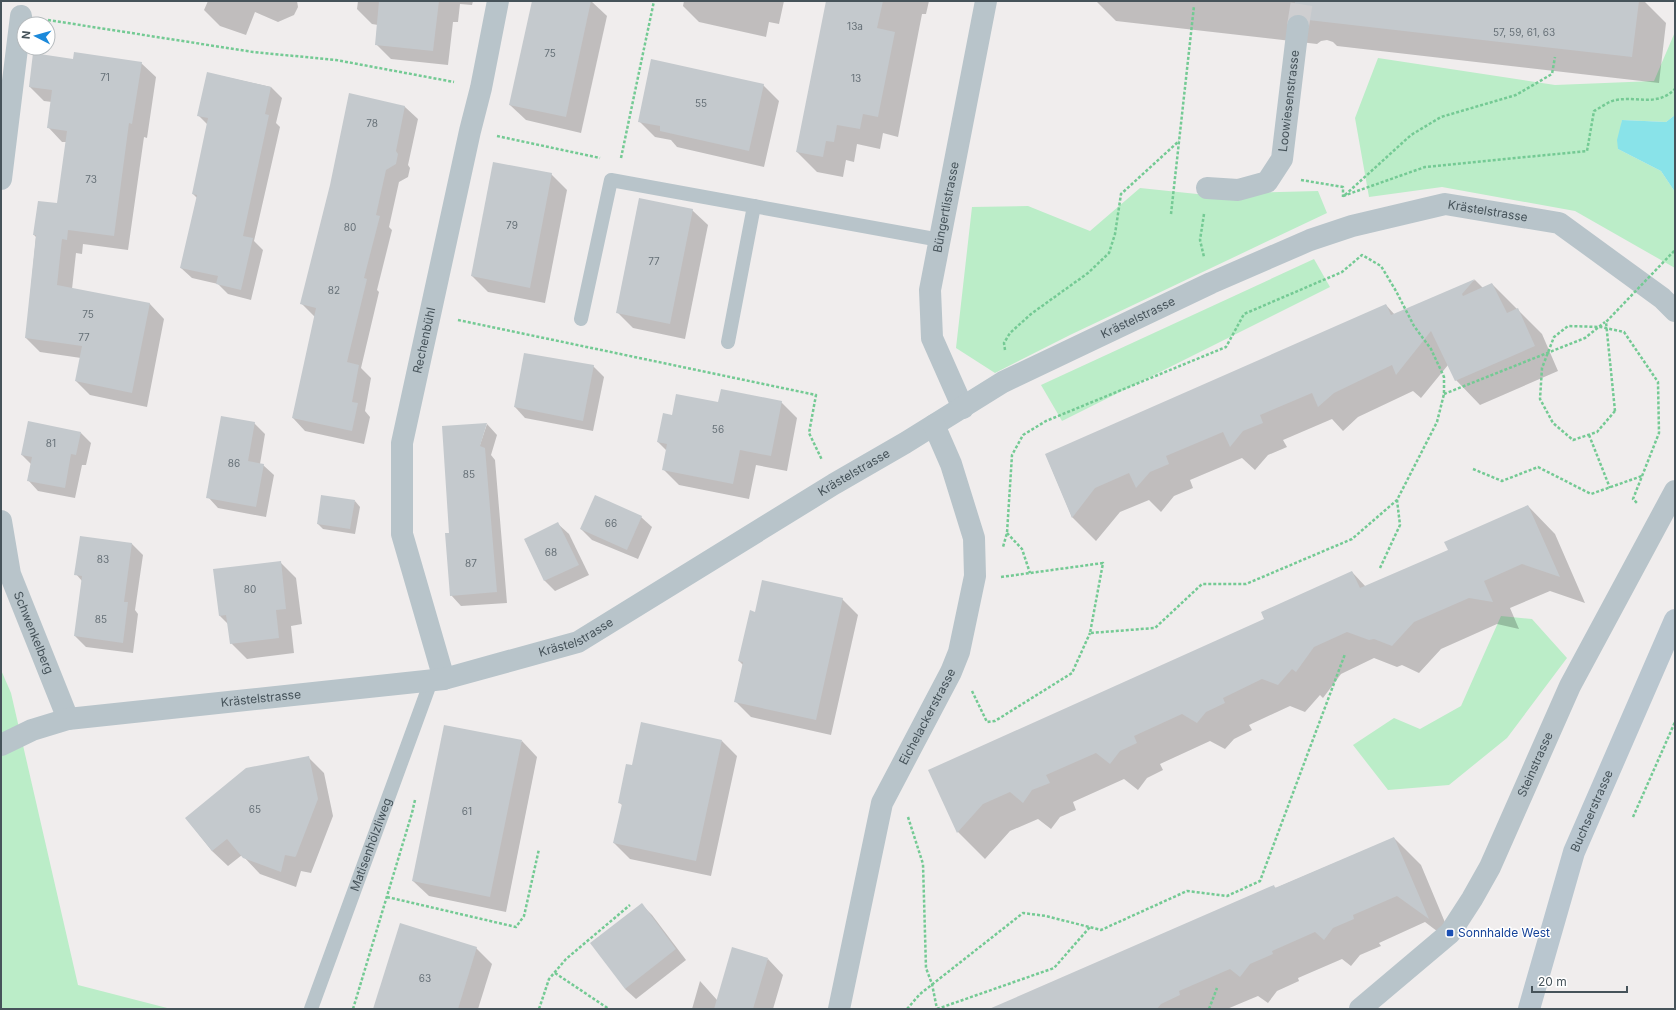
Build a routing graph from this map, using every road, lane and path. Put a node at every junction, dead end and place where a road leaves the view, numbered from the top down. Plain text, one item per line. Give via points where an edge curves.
1 (498, 1) edge
2 (654, 1) edge
3 (986, 1) edge
4 (1194, 6) dead end
5 (56, 21) edge
6 (1298, 26) tunnel mouth
7 (16, 56) edge
8 (1555, 57) dead end
9 (482, 88) junction
10 (1675, 89) edge
11 (1179, 141) junction
12 (620, 162) dead end
13 (1, 179) edge
14 (1306, 182) dead end
15 (1343, 187) dead end
16 (1208, 188) joint
17 (754, 206) junction
18 (1171, 214) dead end
19 (940, 240) junction
20 (1675, 250) edge
21 (1211, 283) junction
22 (1675, 311) edge
23 (430, 315) junction
24 (581, 319) dead end
25 (1606, 322) junction
26 (728, 342) dead end
27 (1009, 379) junction
28 (1444, 394) junction
29 (962, 408) junction
30 (934, 426) junction
31 (1589, 435) junction
32 (1473, 469) dead end
33 (1642, 476) junction
34 (834, 484) junction
35 (1610, 488) junction
36 (1675, 491) edge
37 (1397, 500) junction
38 (1, 521) edge
39 (1657, 524) junction
40 (1007, 533) junction
41 (1003, 548) dead end
42 (1380, 568) dead end
43 (1030, 572) junction
44 (974, 576) junction
45 (1675, 620) edge
46 (1090, 633) junction
47 (1345, 654) dead end
48 (951, 672) junction
49 (438, 680) junction
50 (68, 719) junction
51 (1675, 722) edge
52 (1, 745) edge
53 (890, 788) junction
54 (415, 798) dead end
55 (1633, 817) dead end
56 (539, 849) dead end
57 (387, 897) junction
58 (630, 905) dead end
59 (1090, 927) junction
60 (555, 973) junction
61 (932, 984) junction
62 (1217, 988) dead end
63 (311, 1009) edge
64 (353, 1009) edge
65 (540, 1009) edge
66 (609, 1009) edge
67 (839, 1009) edge
68 (907, 1009) edge
69 (937, 1009) edge
70 (1209, 1009) edge
71 (1360, 1009) edge
72 (1528, 1009) edge

1 - 9 street, Rechenbühl
2 - 12 path
3 - 19 street, Büngertlistrasse
4 - 11 path
5 - 9 path via 253,52 336,60
6 - 16 street, Loowiesenstrasse via 1282,159 1267,182 1238,190
7 - 13 street
8 - 10 path via 1552,74 1516,95 1440,117 1411,135 1343,196 1425,167 1587,151 1594,111 1615,100 1657,100
9 - 23 street, Rechenbühl via 470,131
11 - 18 path
11 - 27 path via 1120,194 1115,234 1108,253 1088,273 1031,314 1010,333 1004,343
14 - 15 path
16 - 21 path via 1200,240
17 - 19 lane
17 - 24 lane via 611,180
17 - 26 lane
19 - 29 street, Büngertlistrasse via 930,290 932,338
20 - 25 path, bridge
21 - 22 street, Krästelstrasse via 1310,240 1352,226 1445,204 1559,223 1662,298
21 - 27 street, Krästelstrasse
23 - 34 path via 816,395 809,433
23 - 49 street, Rechenbühl via 402,443 402,534
25 - 28 path, bridge via 1585,338
25 - 31 path, bridge via 1615,410 1598,432
27 - 29 street, Krästelstrasse
28 - 37 path via 1437,422
28 - 40 path via 1444,377 1432,349 1414,326 1381,266 1362,255 1342,272 1244,314 1226,347 1046,421 1023,435 1012,455
29 - 30 street, Krästelstrasse
30 - 34 street, Krästelstrasse
30 - 44 street, Eichelackerstrasse via 951,464 974,538
31 - 33 path via 1573,440 1553,423 1540,399 1542,368 1554,337 1568,326 1601,327 1624,332 1658,382 1659,433
31 - 35 path
32 - 35 path via 1502,481 1538,467 1592,494
33 - 35 path
33 - 39 path via 1633,499
34 - 49 street, Krästelstrasse via 578,642
36 - 39 street, Steinstrasse
37 - 42 path via 1400,525
37 - 46 path via 1352,539 1246,584 1202,584 1155,628
38 - 50 street, Schwenkelberg via 10,574
39 - 71 street, Steinstrasse via 1570,686 1490,867 1472,899 1450,933
40 - 41 path
40 - 43 path via 1022,549
43 - 44 path via 997,577
43 - 46 path via 1104,563
44 - 48 street, Eichelackerstrasse via 959,652
45 - 72 main road, Buchserstrasse via 1574,852
46 - 48 path via 1072,673 995,721 987,722 966,680
47 - 59 path via 1260,881 1227,896 1187,891 1101,930
48 - 53 street, Eichelackerstrasse
49 - 50 street, Krästelstrasse
49 - 63 lane, Matisenhölzliweg
50 - 52 street, Krästelstrasse via 32,730
51 - 55 path
53 - 61 path via 906,810 923,864 926,968
53 - 67 street, Eichelackerstrasse via 882,803
54 - 57 path
56 - 57 path via 524,916 516,927
57 - 64 path
58 - 60 path via 566,959
59 - 61 path via 1023,913
59 - 69 path via 1054,968
60 - 65 path via 549,980
60 - 66 path
61 - 68 path
61 - 69 path
62 - 70 path

